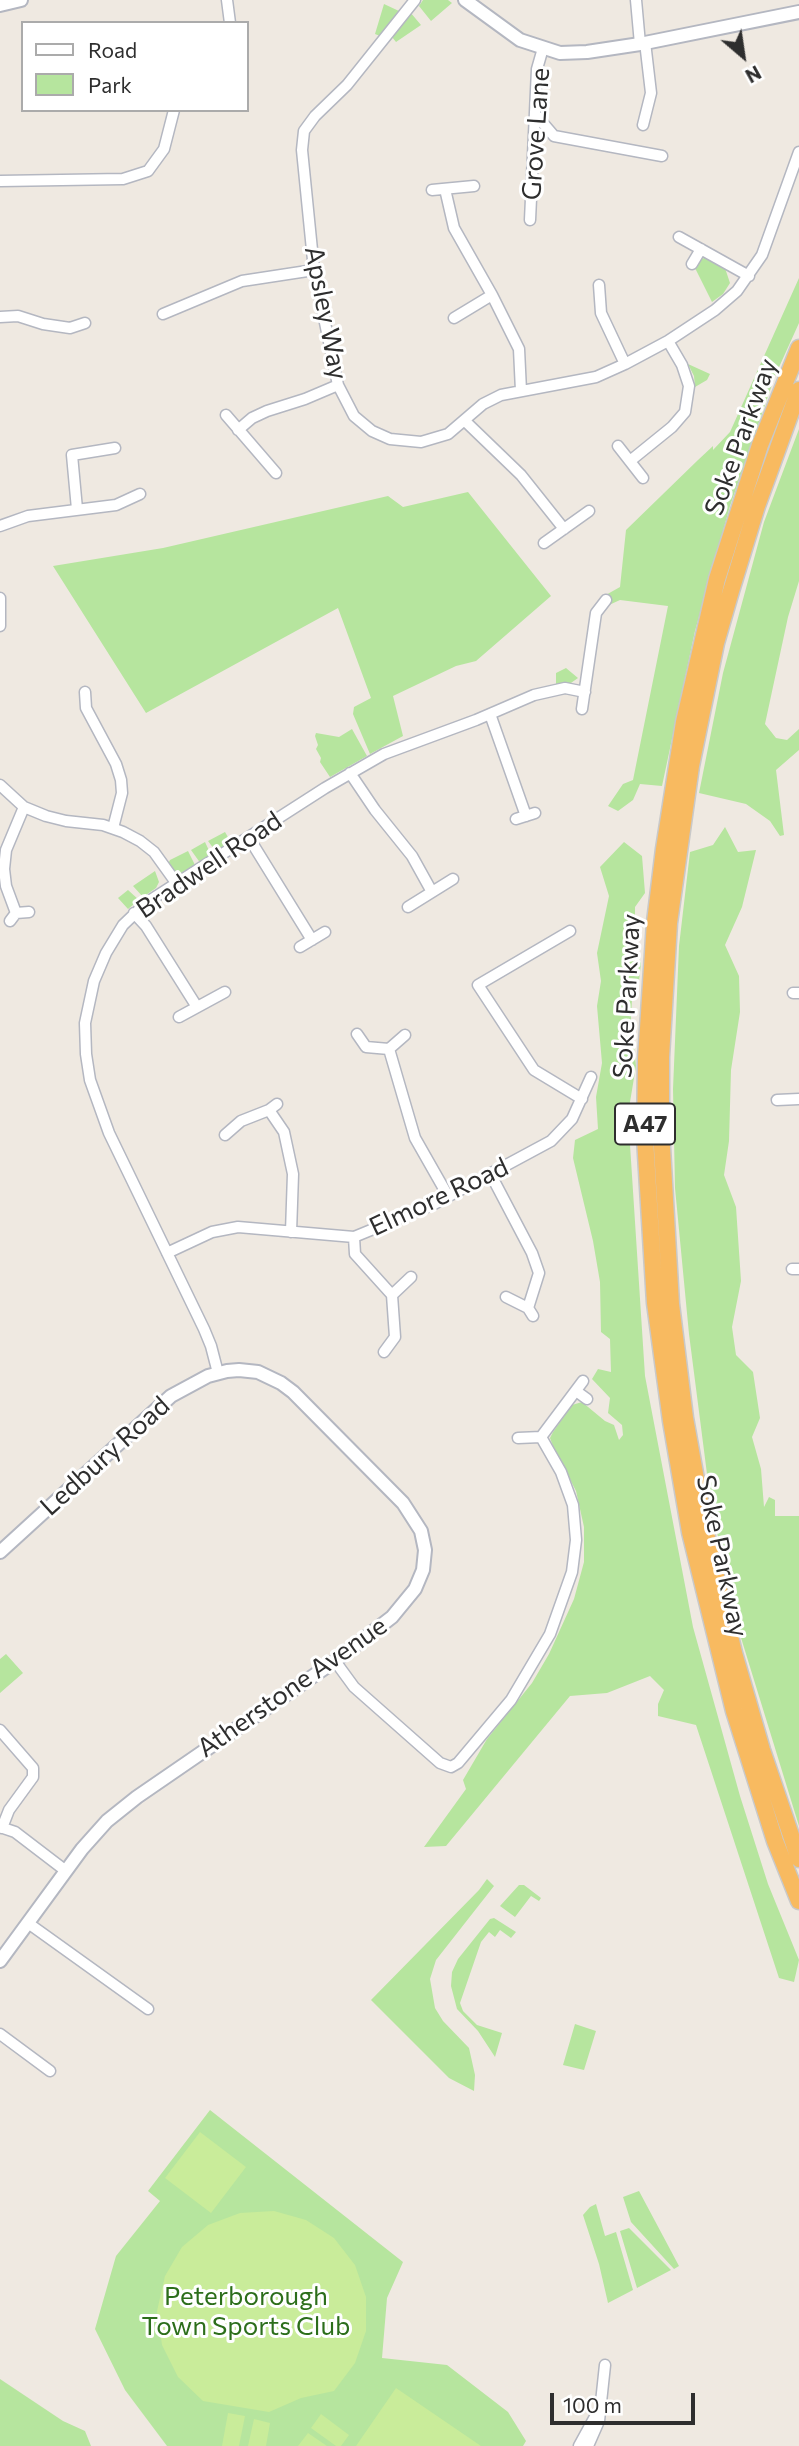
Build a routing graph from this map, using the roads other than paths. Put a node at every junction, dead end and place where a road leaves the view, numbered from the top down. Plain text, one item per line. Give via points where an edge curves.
1 (21, 0) edge
2 (227, 0) edge
3 (415, 0) edge
4 (465, 0) edge
5 (636, 0) edge
6 (0, 5) edge
7 (799, 12) edge
8 (230, 21) edge
9 (643, 43) junction
10 (543, 48) junction
11 (173, 112) edge
12 (536, 115) junction
13 (643, 125) dead end
14 (799, 152) edge
15 (662, 156) dead end
16 (0, 181) edge
17 (474, 186) dead end
18 (432, 190) dead end
19 (445, 190) junction
20 (530, 220) dead end
21 (679, 237) dead end
22 (701, 249) junction
23 (692, 264) dead end
24 (314, 270) junction
25 (749, 276) junction
26 (599, 285) dead end
27 (492, 295) junction
28 (163, 314) dead end
29 (0, 317) edge
30 (454, 318) dead end
31 (85, 323) dead end
32 (668, 341) junction
33 (799, 348) edge
34 (625, 364) junction
35 (338, 385) junction
36 (799, 390) edge
37 (521, 391) junction
38 (226, 415) dead end
39 (465, 421) junction
40 (238, 429) junction
41 (618, 446) dead end
42 (115, 448) dead end
43 (630, 461) junction
44 (276, 473) dead end
45 (643, 478) dead end
46 (140, 494) dead end
47 (76, 509) junction
48 (589, 511) dead end
49 (0, 526) edge
50 (564, 528) junction
51 (544, 543) dead end
52 (0, 598) edge
53 (606, 600) dead end
54 (0, 626) edge
55 (85, 692) dead end
56 (584, 692) junction
57 (582, 709) dead end
58 (490, 714) junction
59 (350, 773) junction
60 (0, 785) edge
61 (24, 807) junction
62 (525, 816) dead end
63 (113, 828) junction
64 (249, 838) junction
65 (453, 879) dead end
66 (177, 884) junction
67 (432, 892) junction
68 (408, 908) dead end
69 (29, 912) dead end
70 (134, 913) junction
71 (570, 931) dead end
72 (325, 932) dead end
73 (312, 940) junction
74 (300, 947) dead end
75 (225, 992) dead end
76 (197, 1007) junction
77 (179, 1017) dead end
78 (357, 1034) dead end
79 (405, 1035) dead end
80 (389, 1049) junction
81 (591, 1077) dead end
82 (582, 1099) junction
83 (799, 1099) edge
84 (777, 1100) dead end
85 (225, 1135) dead end
86 (491, 1175) junction
87 (448, 1196) junction
88 (291, 1232) junction
89 (354, 1237) junction
90 (167, 1253) junction
91 (411, 1277) dead end
92 (392, 1295) junction
93 (506, 1297) dead end
94 (384, 1352) dead end
95 (218, 1373) junction
96 (583, 1381) dead end
97 (576, 1391) junction
98 (587, 1399) dead end
99 (541, 1437) junction
100 (518, 1438) dead end
101 (0, 1552) edge
102 (335, 1661) junction
103 (0, 1730) edge
104 (1, 1827) edge
105 (799, 1859) edge
106 (66, 1871) junction
107 (799, 1901) edge
108 (28, 1923) junction
109 (0, 1961) edge
110 (148, 2009) dead end
111 (0, 2034) edge
112 (50, 2071) dead end
113 (605, 2365) dead end
114 (600, 2408) junction
115 (579, 2446) edge
116 (588, 2446) edge

1 - 6 street
2 - 8 street
3 - 24 street, Apsley Way via 304,131
4 - 10 street via 505,31
5 - 9 street
7 - 9 street
9 - 10 street via 587,52
9 - 13 street via 651,93
10 - 12 street, Grove Lane via 537,69
11 - 16 street via 164,149 148,171 122,179
12 - 15 street via 554,136
12 - 20 street, Grove Lane
14 - 25 street, Apsley Way via 762,255
17 - 19 street
18 - 19 street
19 - 27 street via 454,228
21 - 22 street
22 - 23 street
22 - 25 street
24 - 28 street via 242,281
24 - 35 street, Apsley Way
25 - 32 street, Apsley Way via 724,303
26 - 34 street via 601,313
27 - 30 street
27 - 37 street via 519,349
29 - 31 street via 18,316 70,328
32 - 34 street, Apsley Way
32 - 43 street via 689,386 685,412
33 - 107 highway, Soke Parkway / A47 via 760,445 717,579 684,722 655,922 645,1138 655,1303 686,1511 734,1711
34 - 37 street, Apsley Way via 596,377
35 - 39 street, Apsley Way via 354,416 390,439 421,442 448,434
35 - 40 street via 267,411
36 - 105 highway, Soke Parkway / A47 via 757,506 716,643 691,766 669,923 661,1057 671,1304 685,1418 734,1653
37 - 39 street, Apsley Way via 483,404
38 - 40 street
39 - 50 street via 521,475
40 - 44 street
41 - 43 street
42 - 47 street via 72,455
43 - 45 street
46 - 47 street via 116,505
47 - 49 street via 28,516
48 - 50 street
50 - 51 street
52 - 54 street
53 - 56 street via 596,613
55 - 63 street via 86,708 121,780
56 - 57 street
56 - 58 street, Bradwell Road via 547,691
58 - 59 street, Bradwell Road via 393,750
58 - 62 street
59 - 64 street, Bradwell Road
59 - 67 street via 412,856
60 - 61 street
61 - 63 street via 56,819
61 - 69 street via 6,850 4,869 13,917
63 - 66 street via 154,852
64 - 66 street, Bradwell Road
64 - 73 street
65 - 67 street
66 - 70 street, Bradwell Road
67 - 68 street
70 - 76 street
70 - 90 street, Bradwell Road via 118,933 94,981 85,1023 86,1054 109,1133
71 - 82 street via 478,985 534,1070
72 - 73 street
73 - 74 street
75 - 76 street
76 - 77 street
78 - 80 street via 366,1047
79 - 80 street
80 - 87 street via 415,1138
81 - 82 street, Elmore Road
82 - 86 street, Elmore Road via 572,1119 551,1142
83 - 84 street
85 - 88 street via 241,1121 273,1107 293,1174
86 - 87 street, Elmore Road
86 - 93 street via 539,1273 531,1312
87 - 89 street, Elmore Road
88 - 89 street, Elmore Road
88 - 90 street, Elmore Road via 238,1227 212,1232
89 - 92 street via 355,1254
90 - 95 street, Bradwell Road via 208,1337
91 - 92 street
92 - 94 street via 395,1336
95 - 101 street, Ledbury Road via 184,1387 158,1406
95 - 102 street, Atherstone Avenue via 258,1372 293,1392 392,1491 421,1531 424,1560 415,1589 392,1617
96 - 97 street
97 - 98 street
97 - 99 street
99 - 100 street
99 - 102 street via 573,1505 576,1539 572,1572 550,1634 524,1678 458,1763 451,1767 440,1763 354,1687
102 - 106 street, Atherstone Avenue via 132,1800 96,1833
103 - 104 street via 33,1768 33,1777
104 - 106 street via 15,1832
106 - 108 street, Atherstone Avenue
108 - 109 street, Atherstone Avenue
108 - 110 street
111 - 112 street
113 - 114 street
114 - 115 street
114 - 116 street

